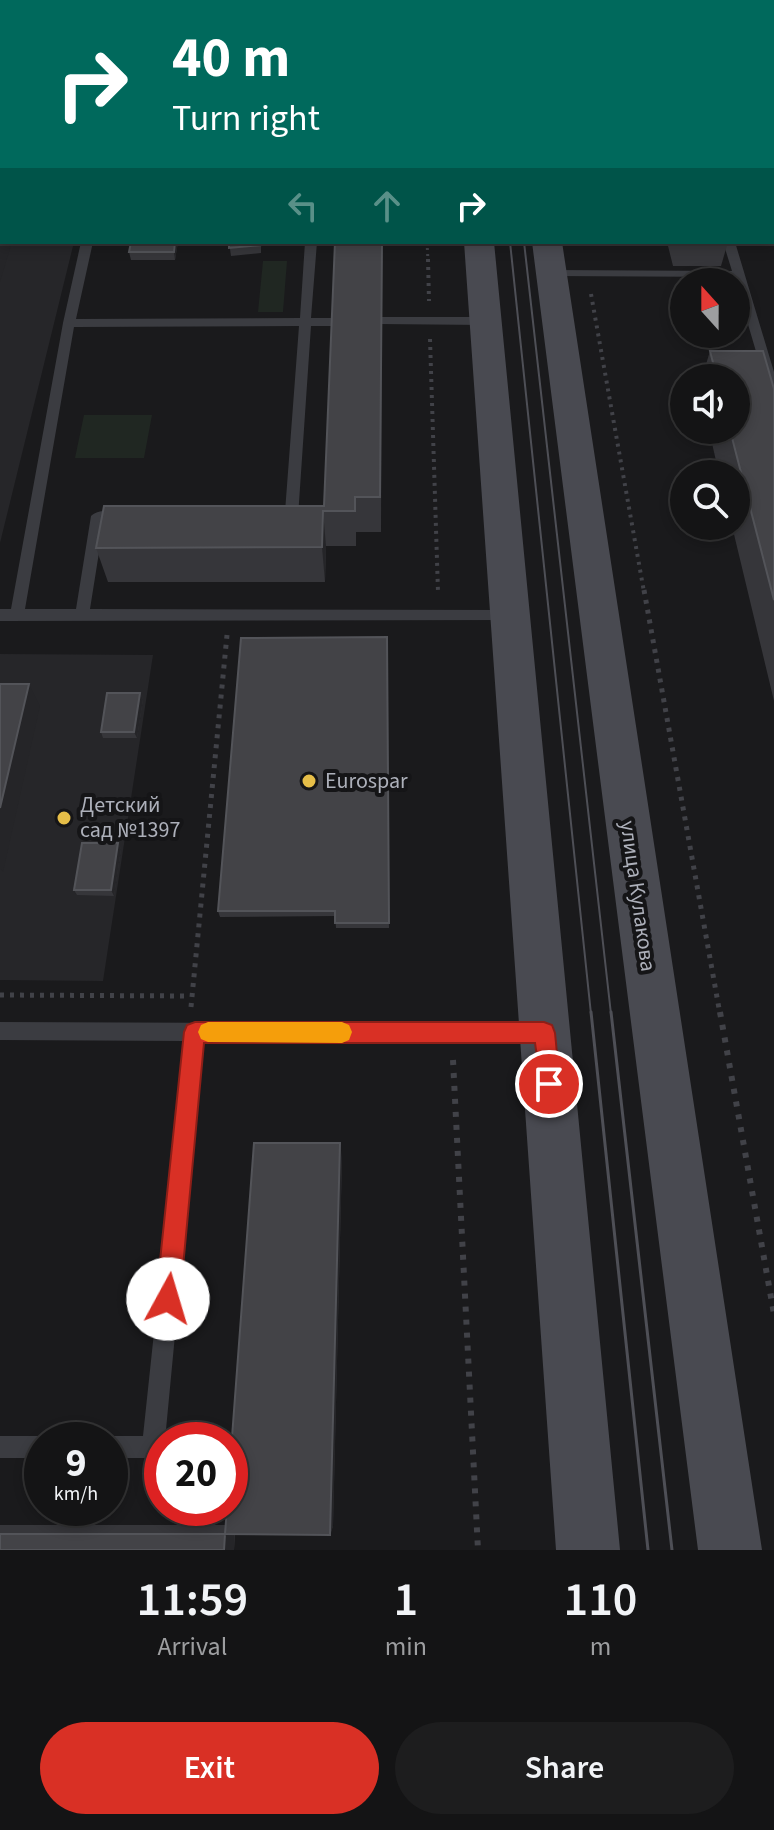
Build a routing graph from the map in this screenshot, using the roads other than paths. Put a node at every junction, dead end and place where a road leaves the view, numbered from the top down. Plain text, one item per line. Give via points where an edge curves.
1 (87, 244) edge
2 (311, 244) edge
3 (479, 244) edge
4 (730, 244) edge
5 (549, 257) edge
6 (736, 268) edge
7 (670, 273) edge
8 (750, 313) edge
9 (382, 321) edge
10 (485, 321) junction
11 (305, 322) junction
12 (335, 322) edge
13 (69, 323) junction
14 (774, 392) edge
15 (142, 516) edge
16 (261, 516) edge
17 (0, 615) edge
18 (17, 615) junction
19 (82, 615) junction
20 (510, 616) junction
21 (0, 1031) edge
22 (195, 1032) junction
23 (544, 1033) junction
24 (0, 1447) edge
25 (24, 1447) edge
26 (128, 1447) edge
27 (588, 1550) edge
28 (730, 1550) edge

1 - 13 lane
2 - 11 lane
3 - 10 main road
4 - 6 lane
5 - 7 lane via 588,272
5 - 28 main road, улица Кулакова
8 - 14 lane
9 - 10 lane
10 - 20 main road
11 - 12 lane
11 - 13 lane
11 - 16 lane via 291,517
13 - 18 lane
15 - 19 lane via 98,516
17 - 18 lane
18 - 19 lane
19 - 20 lane
20 - 23 main road
21 - 22 lane
22 - 23 lane
22 - 26 lane via 153,1447
23 - 27 main road
24 - 25 lane

